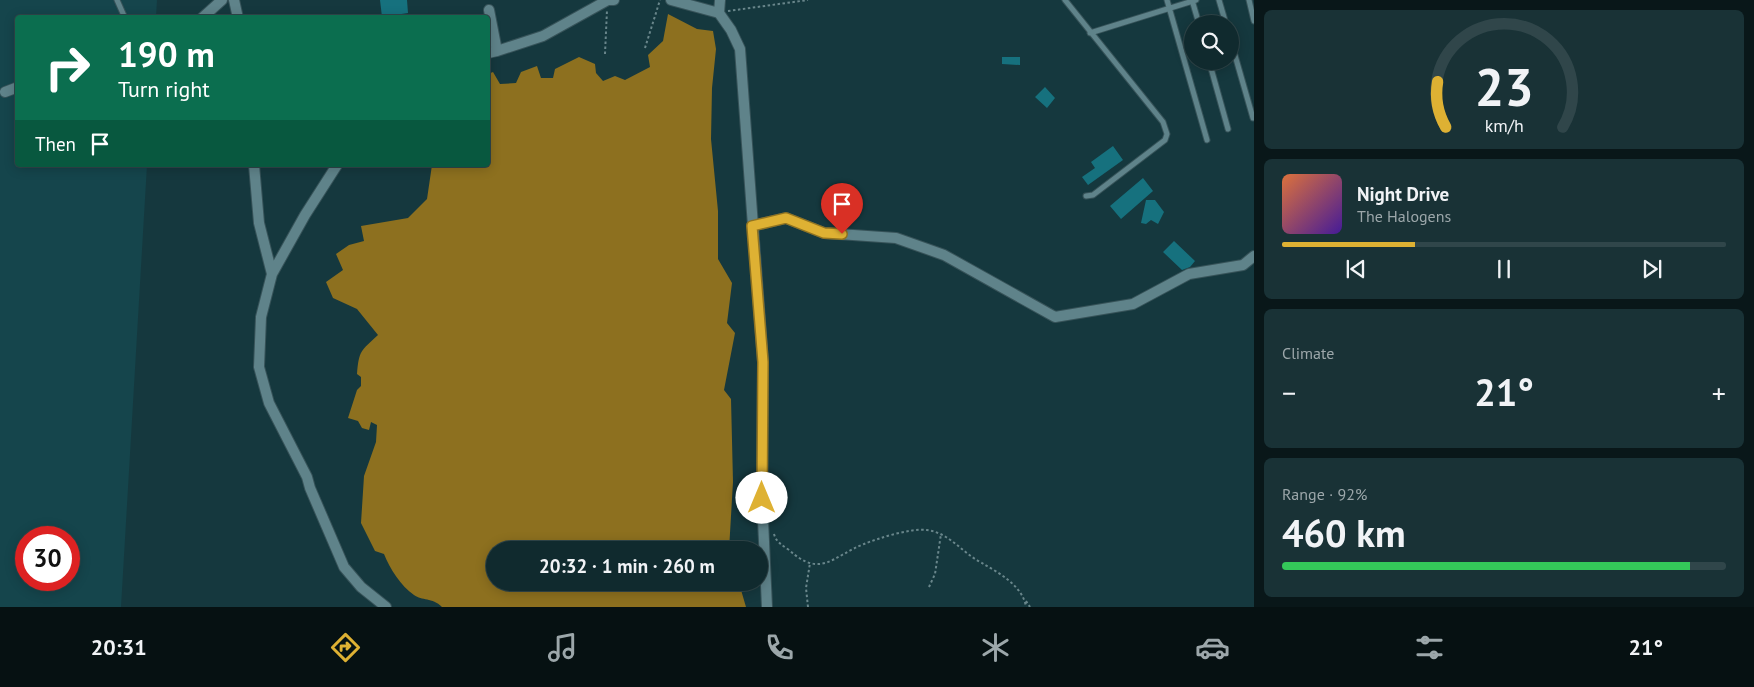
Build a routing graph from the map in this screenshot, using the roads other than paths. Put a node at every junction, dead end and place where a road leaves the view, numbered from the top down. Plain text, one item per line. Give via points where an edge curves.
1 (117, 0) edge
2 (222, 0) edge
3 (234, 0) edge
4 (608, 0) edge
5 (614, 0) edge
6 (671, 0) edge
7 (720, 0) edge
8 (1065, 0) edge
9 (1167, 0) edge
10 (1194, 0) edge
11 (1219, 0) edge
12 (1249, 0) edge
13 (1169, 8) junction
14 (489, 10) dead end
15 (719, 13) junction
16 (123, 15) edge
17 (205, 15) edge
18 (237, 15) edge
19 (489, 15) edge
20 (1197, 15) edge
21 (1223, 15) edge
22 (1254, 21) edge
23 (490, 24) edge
24 (1090, 34) junction
25 (492, 52) edge
26 (1239, 69) edge
27 (1212, 70) edge
28 (15, 88) edge
29 (5, 92) dead end
30 (1253, 118) edge
31 (1228, 129) dead end
32 (1207, 140) dead end
33 (254, 167) edge
34 (336, 167) edge
35 (1086, 196) dead end
36 (752, 226) junction
37 (1254, 256) edge
38 (272, 274) junction
39 (386, 607) edge
40 (767, 607) edge

1 - 16 lane
2 - 17 street
3 - 18 street
4 - 5 street
4 - 25 street via 543,36
6 - 15 street
7 - 15 street
8 - 24 lane
9 - 13 lane
10 - 13 lane
10 - 20 lane
11 - 21 lane
12 - 22 lane
13 - 24 lane
13 - 32 lane
14 - 19 street
15 - 36 street via 740,49
23 - 25 street
24 - 35 lane via 1163,122 1167,134 1165,140 1129,169 1093,195
26 - 30 lane
27 - 31 lane
28 - 29 street
33 - 38 street via 259,223
34 - 38 street
36 - 37 street via 786,218 824,233 896,238 944,255 1055,317 1133,304 1189,274 1243,266
36 - 40 street via 763,362 762,498
38 - 39 street via 261,317 259,367 269,403 308,477 344,567 361,587

